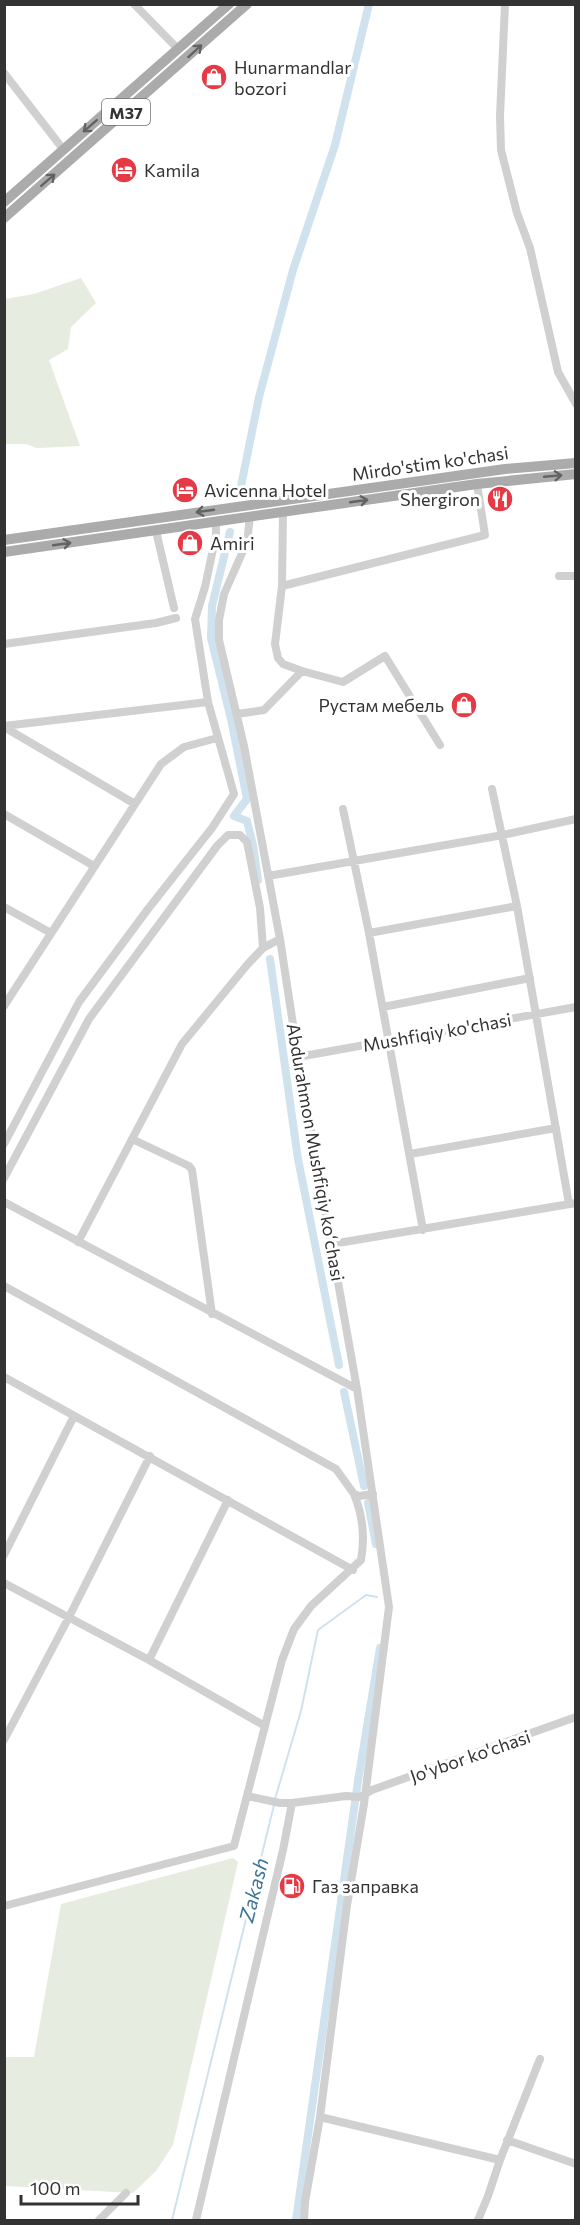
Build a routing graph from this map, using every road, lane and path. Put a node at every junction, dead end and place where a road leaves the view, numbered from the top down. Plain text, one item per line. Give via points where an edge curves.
1 (134, 4) edge
2 (229, 4) edge
3 (247, 4) edge
4 (505, 4) edge
5 (178, 49) junction
6 (5, 75) edge
7 (63, 150) junction
8 (4, 202) edge
9 (4, 219) edge
10 (576, 404) edge
11 (576, 463) edge
12 (576, 474) edge
13 (477, 484) junction
14 (283, 512) junction
15 (250, 517) junction
16 (216, 522) junction
17 (156, 531) junction
18 (4, 540) edge
19 (4, 552) edge
20 (559, 576) dead end
21 (576, 576) edge
22 (282, 586) junction
23 (174, 608) dead end
24 (176, 618) dead end
25 (4, 644) edge
26 (302, 671) junction
27 (208, 702) junction
28 (237, 714) junction
29 (4, 726) edge
30 (217, 738) junction
31 (440, 745) dead end
32 (492, 789) dead end
33 (135, 804) junction
34 (343, 809) dead end
35 (4, 814) edge
36 (576, 819) edge
37 (503, 835) junction
38 (354, 861) junction
39 (94, 866) junction
40 (268, 876) junction
41 (517, 906) junction
42 (4, 907) edge
43 (51, 933) junction
44 (369, 933) junction
45 (280, 939) junction
46 (263, 948) junction
47 (530, 978) junction
48 (4, 1006) edge
49 (383, 1007) junction
50 (576, 1007) edge
51 (536, 1014) junction
52 (389, 1041) junction
53 (298, 1057) junction
54 (556, 1128) junction
55 (132, 1139) junction
56 (4, 1144) edge
57 (410, 1154) junction
58 (4, 1178) edge
59 (4, 1203) edge
60 (572, 1203) edge
61 (423, 1230) junction
62 (78, 1242) junction
63 (332, 1244) junction
64 (4, 1286) edge
65 (213, 1314) junction
66 (4, 1377) edge
67 (357, 1389) junction
68 (74, 1416) junction
69 (150, 1456) junction
70 (354, 1494) junction
71 (373, 1494) junction
72 (228, 1500) junction
73 (4, 1555) edge
74 (353, 1570) junction
75 (4, 1583) edge
76 (69, 1617) junction
77 (149, 1660) junction
78 (576, 1718) edge
79 (265, 1726) junction
80 (4, 1740) edge
81 (362, 1796) junction
82 (251, 1797) junction
83 (292, 1803) junction
84 (4, 1906) edge
85 (540, 2059) dead end
86 (321, 2117) junction
87 (507, 2140) junction
88 (500, 2160) junction
89 (576, 2164) edge
90 (126, 2193) dead end
91 (99, 2220) edge
92 (196, 2220) edge
93 (304, 2220) edge
94 (478, 2220) edge

1 - 5 street
2 - 5 main road, M37
9 -> 3 main road, M37
4 - 10 street via 501,150 532,258 558,372
5 -> 7 main road, M37
6 - 7 street
7 - 8 main road, M37
11 -> 18 main road, Mirdo'stim ko'chasi via 505,469
13 -> 12 main road, Mirdo'stim ko'chasi
14 -> 13 main road, Mirdo'stim ko'chasi
13 - 22 street via 485,535
14 - 15 main road, Mirdo'stim ko'chasi
14 - 22 street
15 - 16 main road, Mirdo'stim ko'chasi
15 - 28 street, Abdurahmon Mushfiqiy koʻchasi via 247,542 224,594 219,620 219,640
16 - 17 main road, Mirdo'stim ko'chasi
16 - 27 street via 195,619
19 -> 17 main road, Mirdo'stim ko'chasi
17 - 23 street
20 - 21 street
22 - 26 street via 275,644 278,658
24 - 25 street
26 - 28 street via 264,710
26 - 31 street via 343,682 386,656
27 - 29 street
27 - 30 street
28 - 40 street, Abdurahmon Mushfiqiy koʻchasi
29 - 33 street
30 - 33 street via 183,747 161,764
30 - 56 street via 234,794 79,1002
32 - 37 street
33 - 39 street
34 - 38 street
35 - 39 street
36 - 37 street
37 - 38 street
37 - 41 street
38 - 40 street
38 - 44 street
39 - 43 street
40 - 45 street, Abdurahmon Mushfiqiy koʻchasi
41 - 44 street
41 - 47 street
42 - 43 street
43 - 48 street
44 - 49 street
45 - 46 street
45 - 53 street, Abdurahmon Mushfiqiy koʻchasi
46 - 55 street via 182,1044
46 - 58 street via 260,908 247,842 240,835 228,835 89,1019
47 - 49 street
47 - 51 street
49 - 52 street
50 - 51 street, Mushfiqiy ko'chasi
51 - 52 street, Mushfiqiy ko'chasi
51 - 54 street
52 - 53 street, Mushfiqiy ko'chasi
52 - 57 street
53 - 63 street, Abdurahmon Mushfiqiy koʻchasi
54 - 57 street
54 - 60 street
55 - 62 street
55 - 65 street via 192,1170
57 - 61 street
59 - 62 street
60 - 61 street
61 - 63 street
62 - 65 street
63 - 67 street, Abdurahmon Mushfiqiy koʻchasi
64 - 70 street via 336,1469
65 - 67 street
66 - 68 street
67 - 71 street, Abdurahmon Mushfiqiy koʻchasi
68 - 69 street
68 - 73 street
69 - 72 street
69 - 76 street
70 - 71 street
70 - 74 street via 363,1536 361,1560
71 - 81 street, Abdurahmon Mushfiqiy koʻchasi via 389,1607
72 - 74 street
72 - 77 street
74 - 79 street via 311,1606 294,1629
75 - 76 street
76 - 77 street
76 - 80 street
77 - 79 street
78 - 81 street, Jo'ybor ko'chasi
79 - 82 street
81 - 83 street
81 - 86 street, Abdurahmon Mushfiqiy koʻchasi
82 - 83 street
82 - 84 street via 234,1846
83 - 92 street
85 - 87 street
86 - 88 street
86 - 93 street, Abdurahmon Mushfiqiy koʻchasi
87 - 88 street
87 - 89 street
88 - 94 street
90 - 91 street

